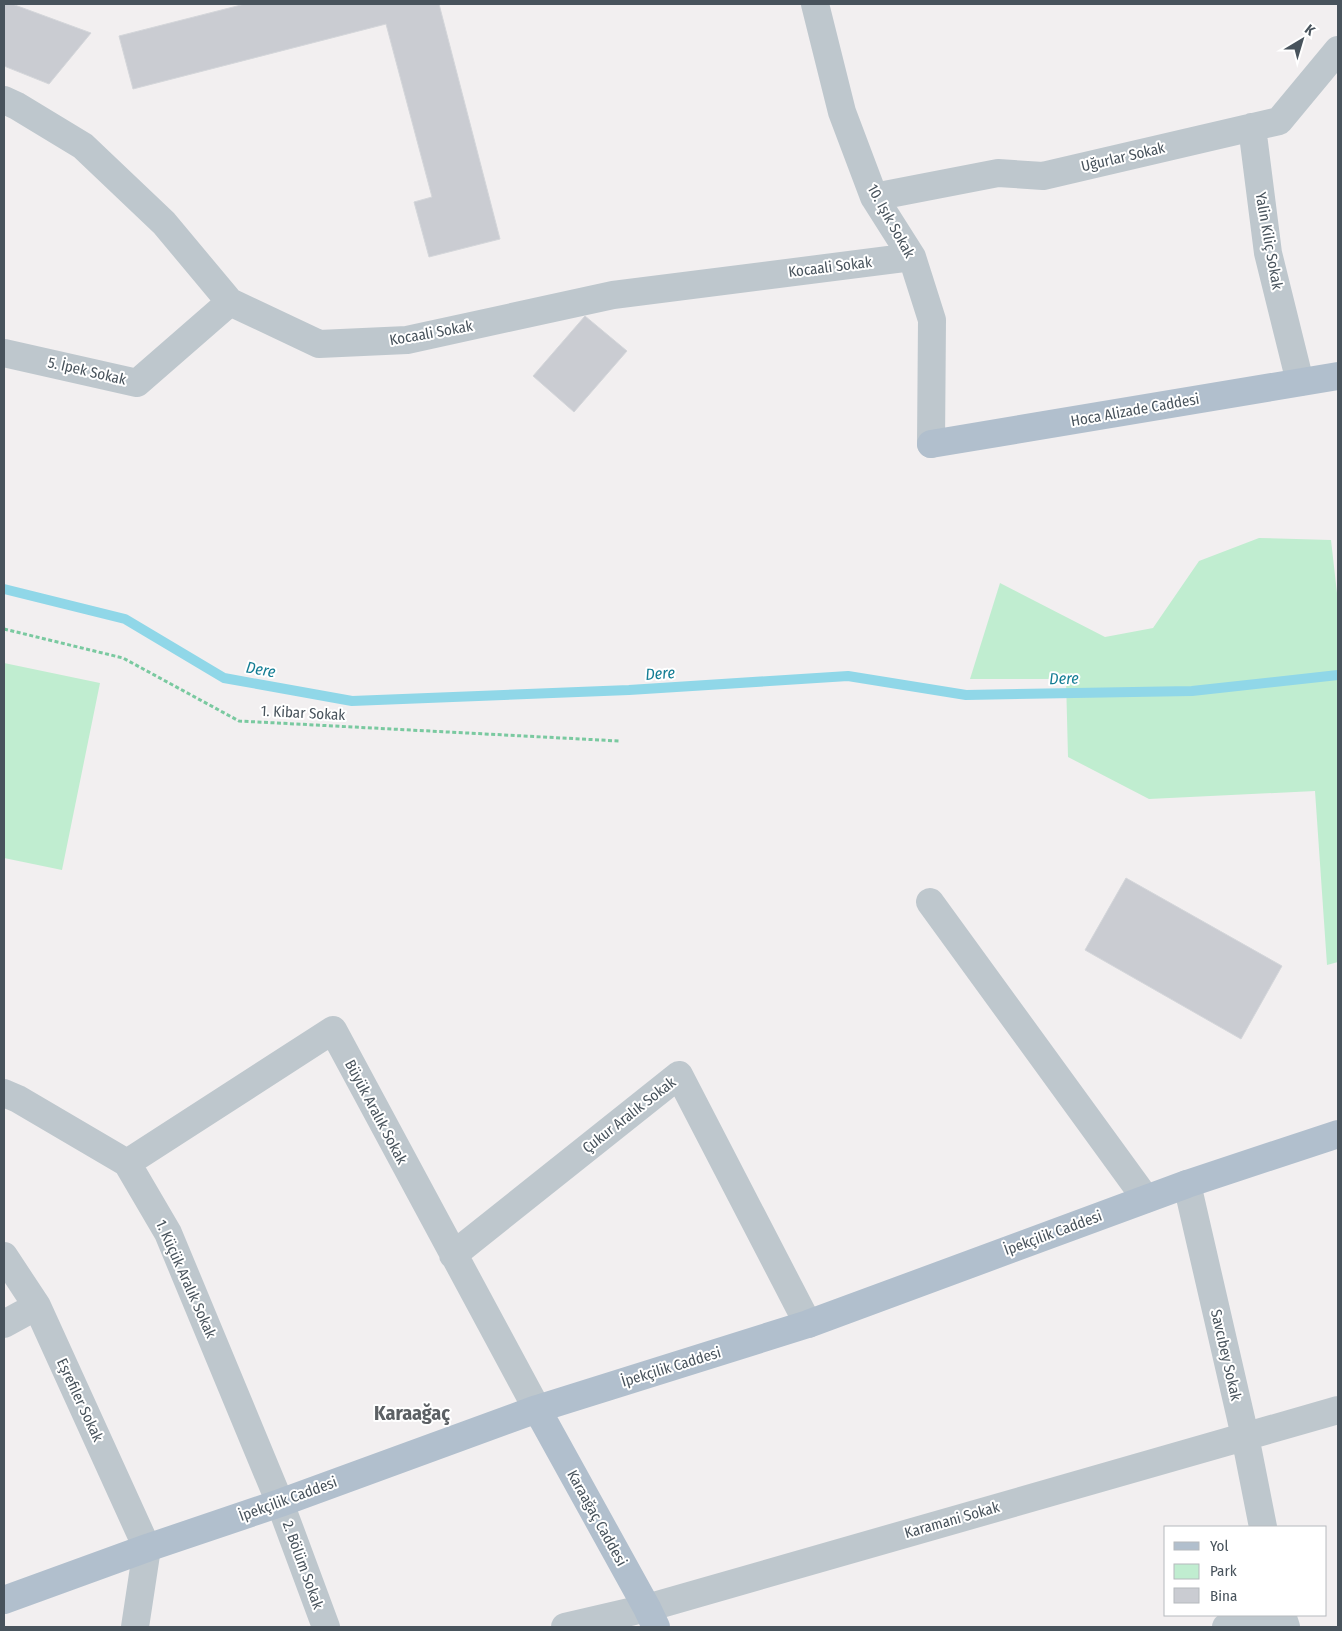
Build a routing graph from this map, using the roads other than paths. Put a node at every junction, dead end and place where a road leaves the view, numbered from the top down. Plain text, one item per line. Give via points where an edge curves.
1 (815, 4) edge
2 (1338, 50) edge
3 (4, 100) edge
4 (1252, 127) junction
5 (874, 197) junction
6 (912, 257) junction
7 (230, 302) junction
8 (4, 353) edge
9 (1338, 376) edge
10 (1300, 382) junction
11 (931, 444) joint
12 (930, 902) dead end
13 (4, 1093) edge
14 (1338, 1134) edge
15 (127, 1163) junction
16 (1187, 1184) junction
17 (1146, 1199) junction
18 (453, 1255) junction
19 (4, 1256) edge
20 (37, 1306) junction
21 (4, 1324) edge
22 (808, 1324) junction
23 (537, 1409) junction
24 (1338, 1410) edge
25 (1245, 1436) junction
26 (280, 1503) junction
27 (1263, 1526) edge
28 (147, 1548) junction
29 (4, 1600) edge
30 (1260, 1616) edge
31 (651, 1618) edge
32 (135, 1627) edge
33 (326, 1627) edge
34 (565, 1627) edge
35 (1226, 1627) edge

1 - 5 street, 10. Işık Sokak via 842,112
2 - 4 street, Uğurlar Sokak via 1279,121
3 - 7 street, Kocaali Sokak via 83,146 164,223
4 - 5 street, Uğurlar Sokak via 1043,176 998,173
4 - 10 street, Yalin Kiliç Sokak via 1268,253
5 - 6 street, 10. Işık Sokak
6 - 7 street, Kocaali Sokak via 613,295 407,340 319,344
6 - 11 street, 10. Işık Sokak via 932,320
7 - 8 street, 5. İpek Sokak via 137,383
9 - 10 main road, Hoca Alizade Caddesi
10 - 11 main road, Hoca Alizade Caddesi
12 - 17 street
13 - 15 street, 1. Küçük Aralık Sokak
14 - 16 main road, İpekçilik Caddesi
15 - 18 street, Büyük Aralık Sokak via 333,1030
15 - 26 street, 1. Küçük Aralık Sokak via 168,1234
16 - 17 main road, İpekçilik Caddesi
16 - 25 street, Savcıbey Sokak
17 - 22 main road, İpekçilik Caddesi
18 - 22 street, Çukur Aralık Sokak via 679,1075
18 - 23 street, Büyük Aralık Sokak
19 - 20 street, Eşrefiler Sokak
20 - 21 street
20 - 28 street, Eşrefiler Sokak
22 - 23 main road, İpekçilik Caddesi
23 - 26 main road, İpekçilik Caddesi
23 - 31 main road, Karaağaç Caddesi
24 - 25 street, Karamani Sokak
25 - 27 street, Savcıbey Sokak
25 - 31 street, Karamani Sokak
26 - 28 main road, İpekçilik Caddesi
26 - 33 street, 2. Bölüm Sokak
28 - 29 main road, İpekçilik Caddesi
28 - 32 street
30 - 35 street
31 - 34 street, Karamani Sokak

